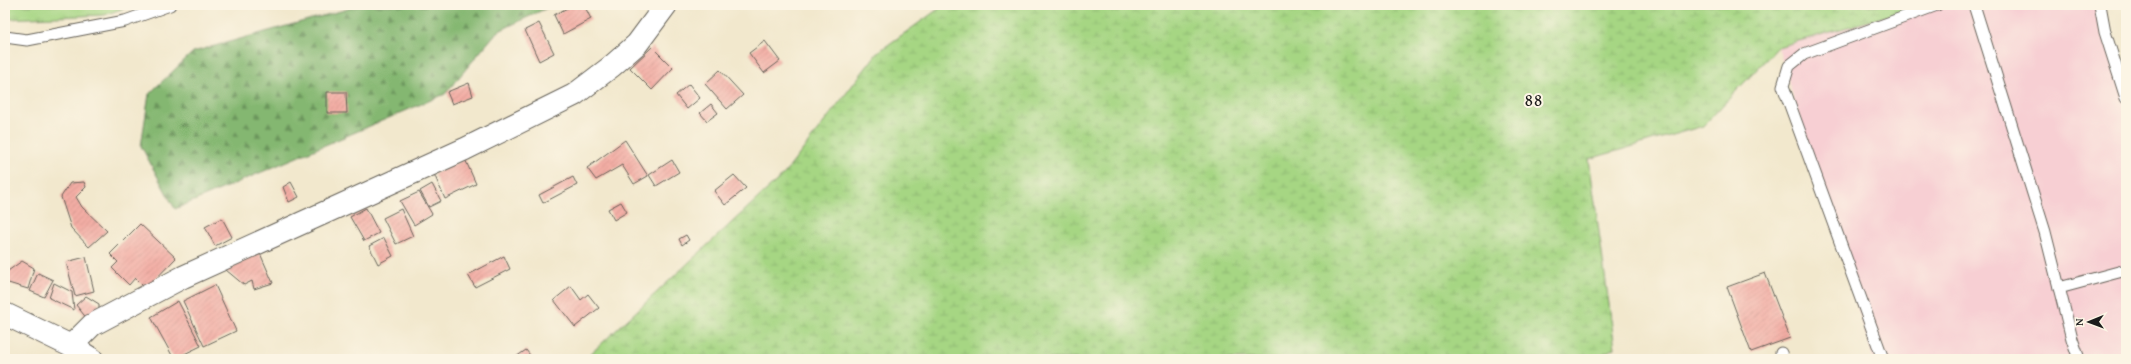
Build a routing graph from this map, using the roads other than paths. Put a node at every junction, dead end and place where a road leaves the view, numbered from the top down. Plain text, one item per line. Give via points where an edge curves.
1 (170, 5) edge
2 (666, 5) edge
3 (1937, 5) edge
4 (1974, 5) edge
5 (2100, 5) edge
6 (5, 37) edge
7 (2126, 98) edge
8 (2126, 270) edge
9 (2059, 288) junction
10 (5, 314) edge
11 (71, 346) junction
12 (92, 359) edge
13 (1884, 359) edge
14 (2079, 359) edge

1 - 6 lane via 125,21 27,40
2 - 11 street via 637,44 574,94 465,149 183,276 92,325
3 - 13 lane via 1804,54 1789,66 1783,86
4 - 9 lane via 2045,232
5 - 7 lane via 2105,32
8 - 9 lane
9 - 14 lane
10 - 11 street
11 - 12 street

